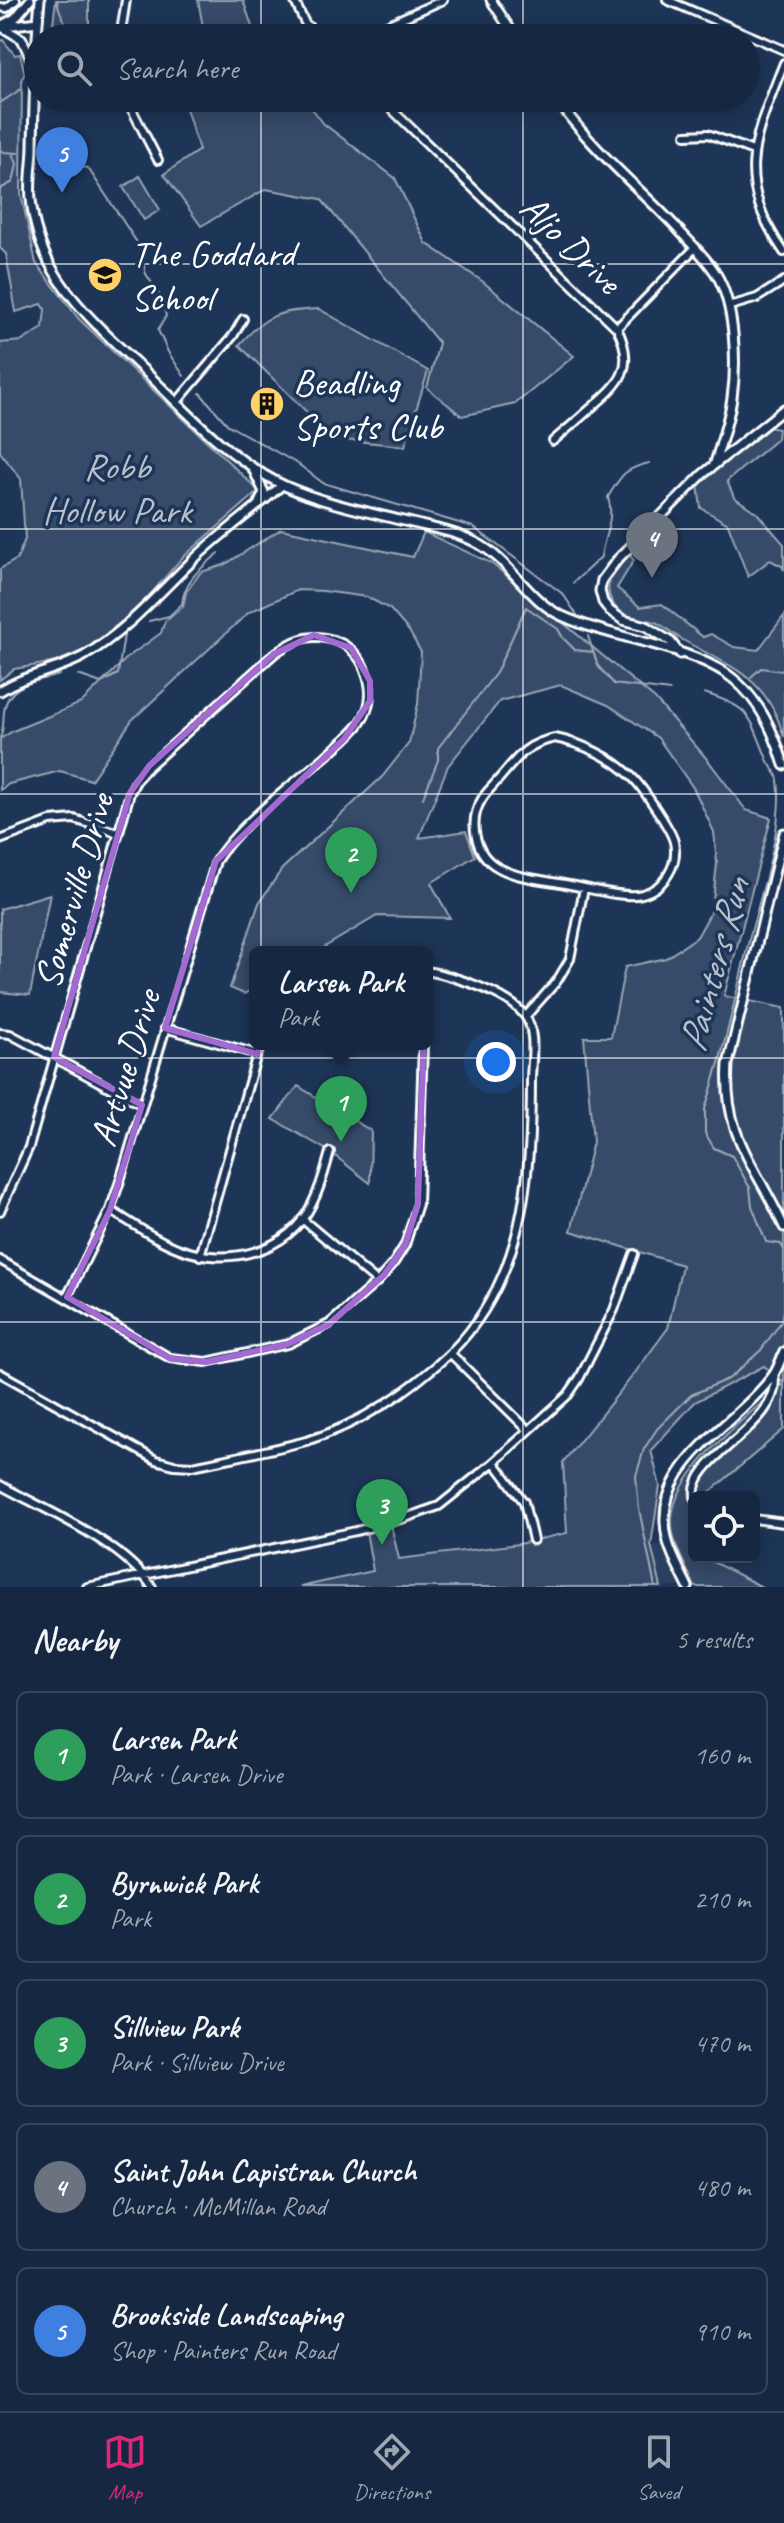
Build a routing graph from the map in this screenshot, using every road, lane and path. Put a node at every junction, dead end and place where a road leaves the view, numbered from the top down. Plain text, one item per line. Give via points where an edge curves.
1 (16, 0) edge
2 (30, 0) edge
3 (40, 0) edge
4 (126, 0) edge
5 (294, 0) edge
6 (443, 0) edge
7 (491, 0) edge
8 (667, 0) edge
9 (0, 7) edge
10 (38, 22) joint
11 (122, 24) edge
12 (306, 24) edge
13 (389, 24) edge
14 (507, 24) edge
15 (723, 24) edge
16 (0, 26) edge
17 (760, 40) edge
18 (24, 42) edge
19 (784, 50) edge
20 (784, 63) edge
21 (35, 112) edge
22 (133, 112) edge
23 (394, 112) edge
24 (566, 112) edge
25 (686, 135) dead end
26 (753, 151) junction
27 (158, 160) dead end
28 (695, 248) junction
29 (784, 252) edge
30 (784, 281) edge
31 (730, 306) junction
32 (243, 319) dead end
33 (617, 328) junction
34 (177, 402) junction
35 (783, 411) edge
36 (553, 441) dead end
37 (715, 463) junction
38 (251, 465) junction
39 (282, 485) junction
40 (257, 508) junction
41 (680, 654) junction
42 (0, 691) edge
43 (784, 765) edge
44 (118, 833) junction
45 (784, 833) edge
46 (0, 840) edge
47 (223, 850) joint
48 (584, 888) junction
49 (433, 972) edge
50 (526, 1016) junction
51 (165, 1028) junction
52 (0, 1033) edge
53 (259, 1050) edge
54 (423, 1050) edge
55 (257, 1054) junction
56 (54, 1057) junction
57 (142, 1105) junction
58 (330, 1152) dead end
59 (110, 1210) junction
60 (0, 1211) edge
61 (302, 1219) junction
62 (784, 1227) edge
63 (634, 1254) dead end
64 (200, 1256) junction
65 (0, 1260) edge
66 (377, 1282) junction
67 (67, 1297) junction
68 (784, 1352) edge
69 (450, 1353) junction
70 (0, 1373) edge
71 (774, 1374) junction
72 (528, 1430) junction
73 (494, 1462) junction
74 (0, 1485) edge
75 (695, 1491) edge
76 (760, 1520) edge
77 (784, 1523) edge
78 (533, 1540) dead end
79 (143, 1574) junction
80 (87, 1587) edge
81 (152, 1587) edge
82 (688, 1587) edge

1 - 9 street
2 - 16 street
3 - 10 street
4 - 11 street
5 - 12 street
6 - 13 street
7 - 14 street
8 - 15 street
10 - 16 street
16 - 18 street
17 - 19 street
20 - 26 street
21 - 34 street via 31,200 43,249 67,292
22 - 27 street
23 - 33 street, Aljo Drive
24 - 28 street
25 - 26 street via 708,134
26 - 29 street via 754,188 767,227
28 - 31 street via 718,277
28 - 33 street
30 - 31 street via 757,298
31 - 37 street via 732,398
32 - 34 street
33 - 36 street, Aljo Drive via 625,344 624,374
34 - 38 street
35 - 37 street
37 - 41 street via 602,580 600,591 610,611 646,626
38 - 39 street
38 - 40 street via 264,492
39 - 40 street
39 - 41 street via 477,543 559,615
40 - 42 street via 99,646
41 - 43 street via 728,675 752,698
44 - 46 street via 74,819 50,821
44 - 47 street, Somerville Drive via 137,779 274,654 314,635 351,648 370,681 370,701 362,720
44 - 56 street, Somerville Drive
45 - 62 street via 728,1064 726,1092 745,1155
47 - 51 street, Artvue Drive
48 - 48 street via 641,895 662,883 672,868 674,840 631,776 610,760 570,741 538,741 519,754 482,799 475,837 484,856 498,867
48 - 50 street via 570,959
49 - 50 street via 492,993
50 - 69 street via 531,1035 531,1145 517,1235 498,1285
51 - 55 street
51 - 57 street, Artvue Drive
52 - 56 street
53 - 55 street
54 - 66 street via 418,1204 405,1245
55 - 64 street
56 - 57 street
56 - 60 street, Somerville Drive via 29,1147
57 - 59 street, Artvue Drive
58 - 61 street
59 - 64 street
59 - 67 street, Artvue Drive
61 - 64 street via 291,1232 256,1251
61 - 66 street
63 - 72 street via 614,1310 579,1379 554,1410
65 - 67 street
66 - 67 street via 329,1324 288,1344 206,1362 170,1358
68 - 71 street
69 - 70 street via 384,1404 341,1428 193,1466 156,1460
69 - 72 street
71 - 75 street via 777,1394 767,1409 707,1467
71 - 82 street via 687,1460 671,1484 664,1512 668,1542
72 - 73 street
73 - 78 street via 524,1502
73 - 79 street via 439,1506 405,1518
74 - 79 street via 98,1539
76 - 77 street
79 - 80 street
79 - 81 street

